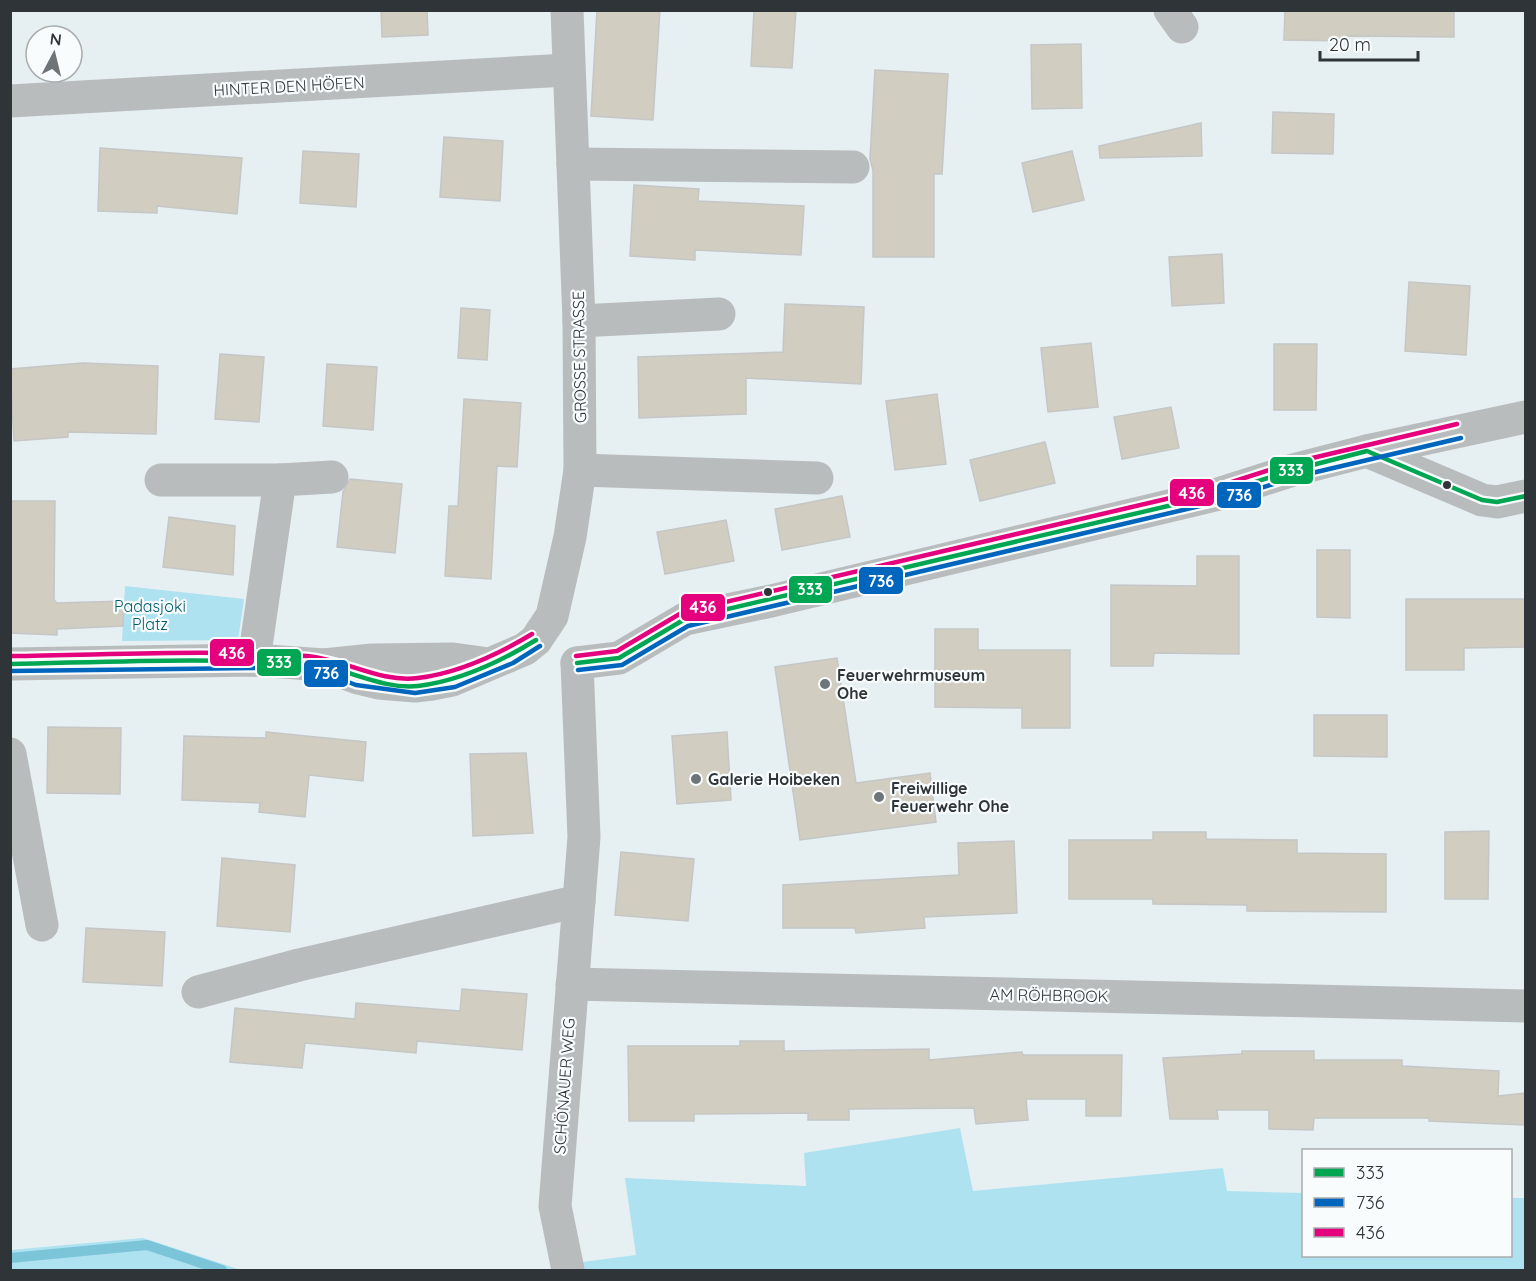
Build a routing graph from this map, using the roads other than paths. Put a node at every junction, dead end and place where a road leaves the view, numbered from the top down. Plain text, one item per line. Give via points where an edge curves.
1 (567, 10) edge
2 (567, 70) junction
3 (10, 101) edge
4 (573, 164) junction
5 (853, 167) dead end
6 (719, 314) dead end
7 (579, 321) junction
8 (1524, 422) edge
9 (1367, 451) junction
10 (580, 470) junction
11 (332, 477) dead end
12 (817, 478) dead end
13 (161, 480) dead end
14 (280, 480) junction
15 (1526, 496) edge
16 (537, 640) junction
17 (254, 660) junction
18 (10, 663) edge
19 (577, 663) junction
20 (10, 754) edge
21 (579, 901) junction
22 (42, 924) dead end
23 (572, 984) junction
24 (198, 992) dead end
25 (1526, 1006) edge
26 (568, 1270) edge

1 - 2 street, GROSSE STRASSE
2 - 3 street, HINTER DEN HÖFEN
2 - 4 street, GROSSE STRASSE
4 - 5 street
4 - 7 street, GROSSE STRASSE
6 - 7 street
7 - 10 street, GROSSE STRASSE
8 - 9 street
9 - 15 street via 1482,500 1497,502
9 - 19 street via 1215,495 685,619 619,658
10 - 12 street
10 - 16 street, GROSSE STRASSE via 558,595 552,616
11 - 14 street
13 - 14 street
14 - 17 street
16 - 17 street, GROSSE STRASSE via 486,664 453,659 324,665
16 - 19 street
17 - 18 street, GROSSE STRASSE
19 - 21 street, SCHÖNAUER WEG via 584,797
20 - 22 street
21 - 23 street, SCHÖNAUER WEG
21 - 24 street
23 - 25 street, AM RÖHBROOK
23 - 26 street, SCHÖNAUER WEG via 555,1206

